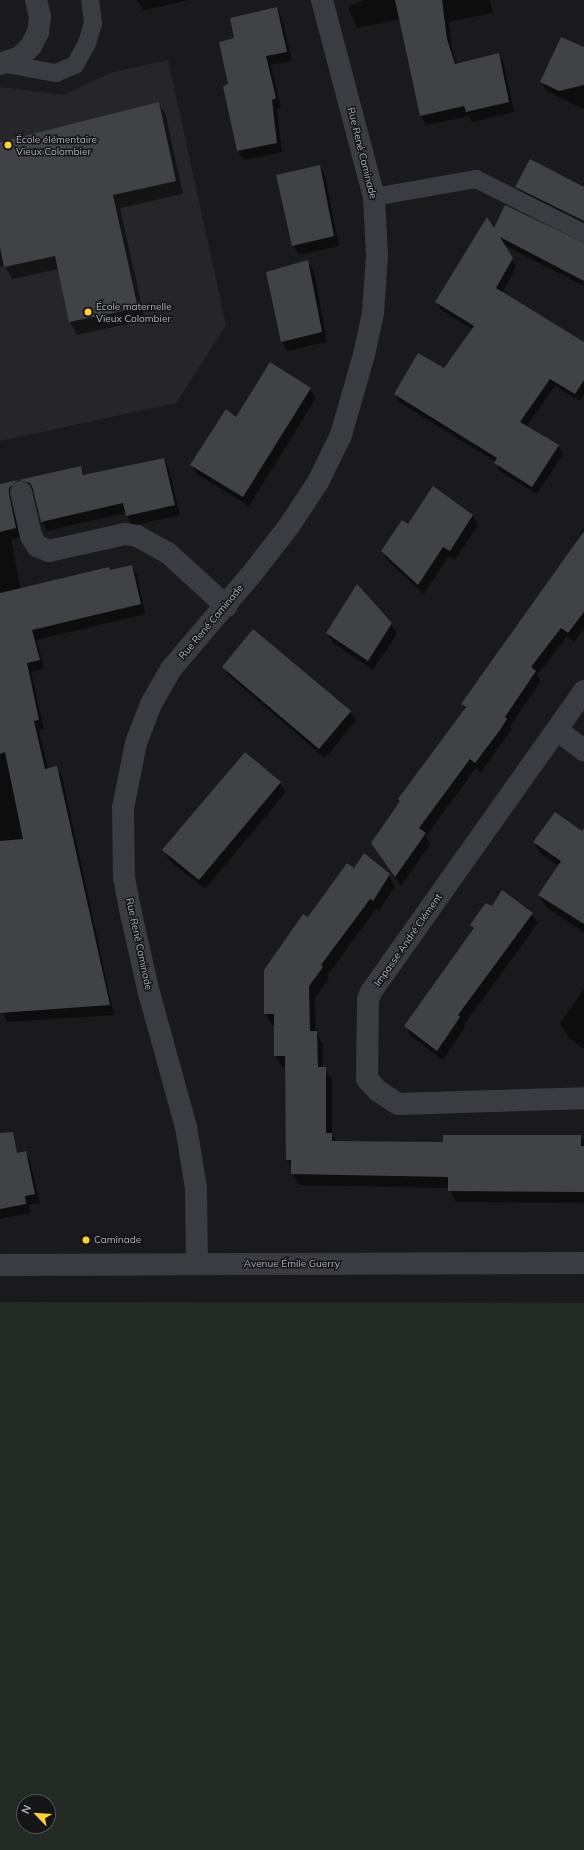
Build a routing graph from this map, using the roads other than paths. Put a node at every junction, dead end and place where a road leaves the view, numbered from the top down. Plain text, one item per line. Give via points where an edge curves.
1 (36, 0) edge
2 (90, 0) edge
3 (322, 0) edge
4 (3, 64) edge
5 (374, 197) junction
6 (584, 233) edge
7 (21, 492) dead end
8 (226, 606) junction
9 (584, 691) edge
10 (557, 730) junction
11 (584, 750) edge
12 (584, 1098) edge
13 (584, 1263) edge
14 (197, 1264) junction
15 (0, 1265) edge

1 - 4 street via 40,17 38,32 31,46 20,57
2 - 4 lane via 93,23 87,44 76,65 56,73
3 - 5 street, Rue René Caminade
5 - 6 lane via 476,179
5 - 8 street, Rue René Caminade via 377,256 373,313 341,435 318,482 289,526
7 - 8 street via 31,536 37,546 49,551 125,534 137,536 168,553
8 - 14 street, Rue René Caminade via 171,670 151,704 136,743 123,808 122,844 129,900 149,993 186,1127 196,1188
9 - 10 street
10 - 11 street
10 - 12 street, Impasse André Clément via 371,992 368,999 367,1079 378,1091 398,1104
13 - 14 street, Avenue Émile Guerry
14 - 15 street, Avenue Émile Guerry

